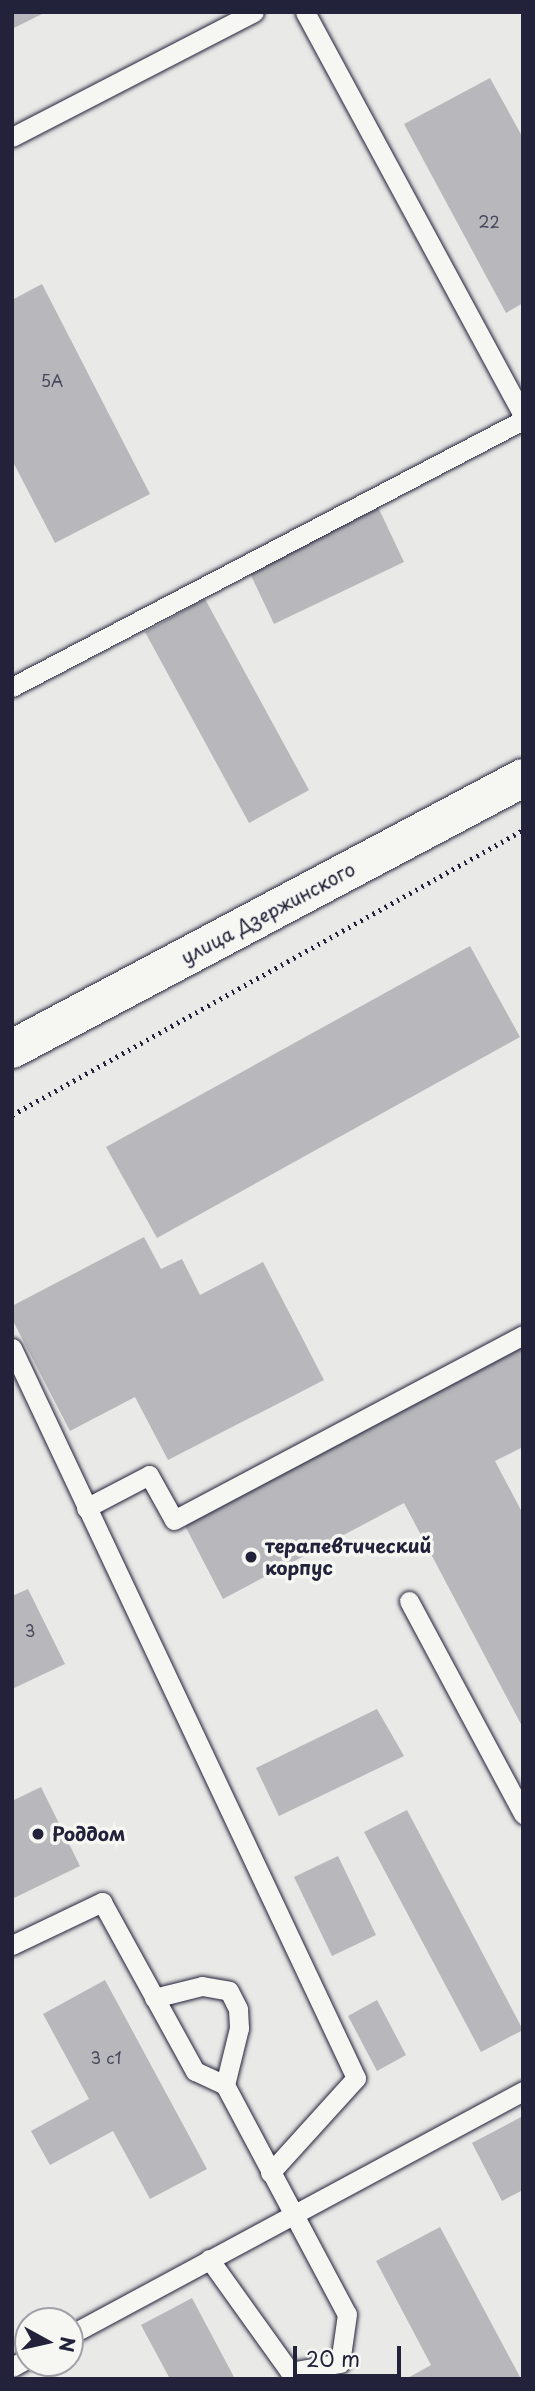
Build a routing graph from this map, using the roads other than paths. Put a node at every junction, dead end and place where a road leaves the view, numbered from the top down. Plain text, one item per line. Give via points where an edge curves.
1 (254, 12) edge
2 (305, 12) edge
3 (12, 137) edge
4 (523, 418) edge
5 (12, 687) edge
6 (523, 778) edge
7 (12, 1049) edge
8 (523, 1335) edge
9 (12, 1348) edge
10 (86, 1508) junction
11 (409, 1601) dead end
12 (523, 1814) edge
13 (12, 1945) edge
14 (154, 1998) junction
15 (225, 2085) junction
16 (523, 2091) edge
17 (270, 2173) junction
18 (292, 2212) junction
19 (209, 2259) junction
20 (84, 2327) edge

1 - 3 lane
2 - 4 lane
4 - 5 lane
6 - 7 street, улица Дзержинского
8 - 10 lane via 174,1520 149,1475
9 - 10 lane
10 - 17 lane via 356,2078
11 - 12 lane
13 - 14 lane via 102,1902
14 - 15 lane via 195,2071
14 - 15 lane via 202,1986 229,1992 238,2009 239,2028
15 - 17 lane
16 - 18 lane
17 - 18 lane
18 - 19 lane
18 - 19 lane via 347,2314 340,2363 290,2372
19 - 20 lane

